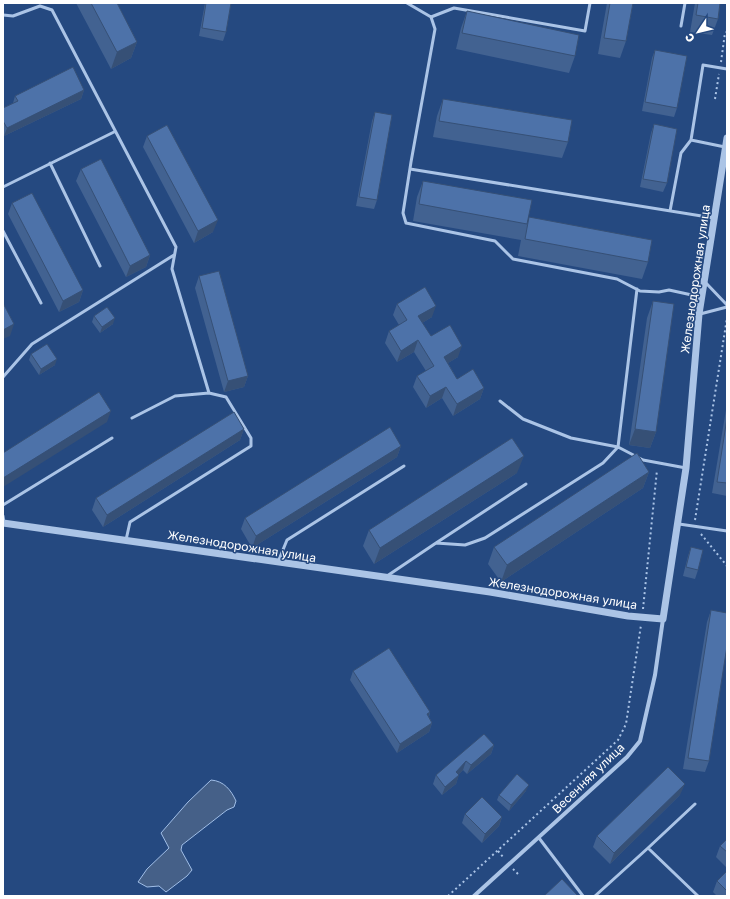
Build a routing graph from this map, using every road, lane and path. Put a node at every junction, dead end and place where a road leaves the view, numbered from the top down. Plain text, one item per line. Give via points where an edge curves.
1 (407, 3) edge
2 (590, 3) edge
3 (685, 3) edge
4 (3, 15) edge
5 (431, 17) junction
6 (681, 26) dead end
7 (727, 69) edge
8 (114, 132) junction
9 (727, 138) edge
10 (691, 140) junction
11 (726, 148) junction
12 (50, 163) junction
13 (410, 169) junction
14 (3, 187) edge
15 (670, 211) junction
16 (715, 218) junction
17 (3, 231) edge
18 (174, 255) junction
19 (100, 266) dead end
20 (705, 282) junction
21 (637, 290) junction
22 (702, 297) junction
23 (41, 303) dead end
24 (727, 306) edge
25 (699, 314) junction
26 (727, 318) edge
27 (3, 377) edge
28 (209, 393) junction
29 (500, 401) dead end
30 (132, 418) dead end
31 (112, 438) dead end
32 (618, 447) junction
33 (658, 463) junction
34 (404, 466) dead end
35 (686, 468) junction
36 (526, 484) dead end
37 (3, 506) edge
38 (3, 521) edge
39 (677, 523) junction
40 (694, 526) junction
41 (727, 531) edge
42 (126, 540) junction
43 (436, 543) junction
44 (278, 563) junction
45 (727, 566) edge
46 (383, 578) junction
47 (642, 616) junction
48 (663, 619) junction
49 (695, 804) dead end
50 (539, 838) junction
51 (648, 848) junction
52 (448, 896) edge
53 (474, 896) edge
54 (583, 896) edge
55 (595, 896) edge
56 (698, 896) edge

1 - 5 lane
2 - 5 lane via 585,31 454,8
3 - 6 lane
4 - 8 lane via 13,16 40,6 52,10
5 - 13 lane via 435,30
7 - 10 lane via 703,65
8 - 12 lane
8 - 18 lane via 176,247
9 - 11 street, Железнодорожная улица
10 - 11 lane
10 - 15 lane via 681,153
11 - 16 street, Железнодорожная улица
12 - 14 lane
12 - 19 lane
13 - 15 lane
13 - 21 lane via 403,213 406,223 496,241 513,259 617,279
15 - 16 lane
16 - 20 street, Железнодорожная улица
17 - 23 lane
18 - 27 lane via 32,344
18 - 28 lane via 172,269
20 - 22 street, Железнодорожная улица
20 - 24 lane
21 - 22 lane via 669,290
21 - 32 lane
22 - 25 street, Железнодорожная улица
24 - 25 lane
25 - 35 street, Железнодорожная улица
26 - 40 path
28 - 30 lane via 175,396
28 - 42 lane via 226,397 251,438 251,446 130,522
29 - 32 lane via 523,419 571,438
31 - 37 lane
32 - 33 lane via 643,460
32 - 43 lane via 603,462 485,538 465,545
33 - 35 lane
33 - 47 path
34 - 44 lane via 287,540
35 - 39 street, Железнодорожная улица
36 - 43 lane
38 - 42 street, Железнодорожная улица
39 - 40 lane
39 - 48 street, Железнодорожная улица
40 - 41 lane
40 - 45 path
42 - 44 street, Железнодорожная улица
43 - 46 lane
44 - 46 street, Железнодорожная улица
46 - 47 street, Железнодорожная улица via 490,592 628,616
47 - 48 street, Железнодорожная улица
47 - 52 path via 626,724 618,740
48 - 50 street, Весенняя улица via 655,675 640,741
49 - 51 lane
50 - 53 street, Весенняя улица
50 - 54 lane
51 - 55 lane
51 - 56 lane

